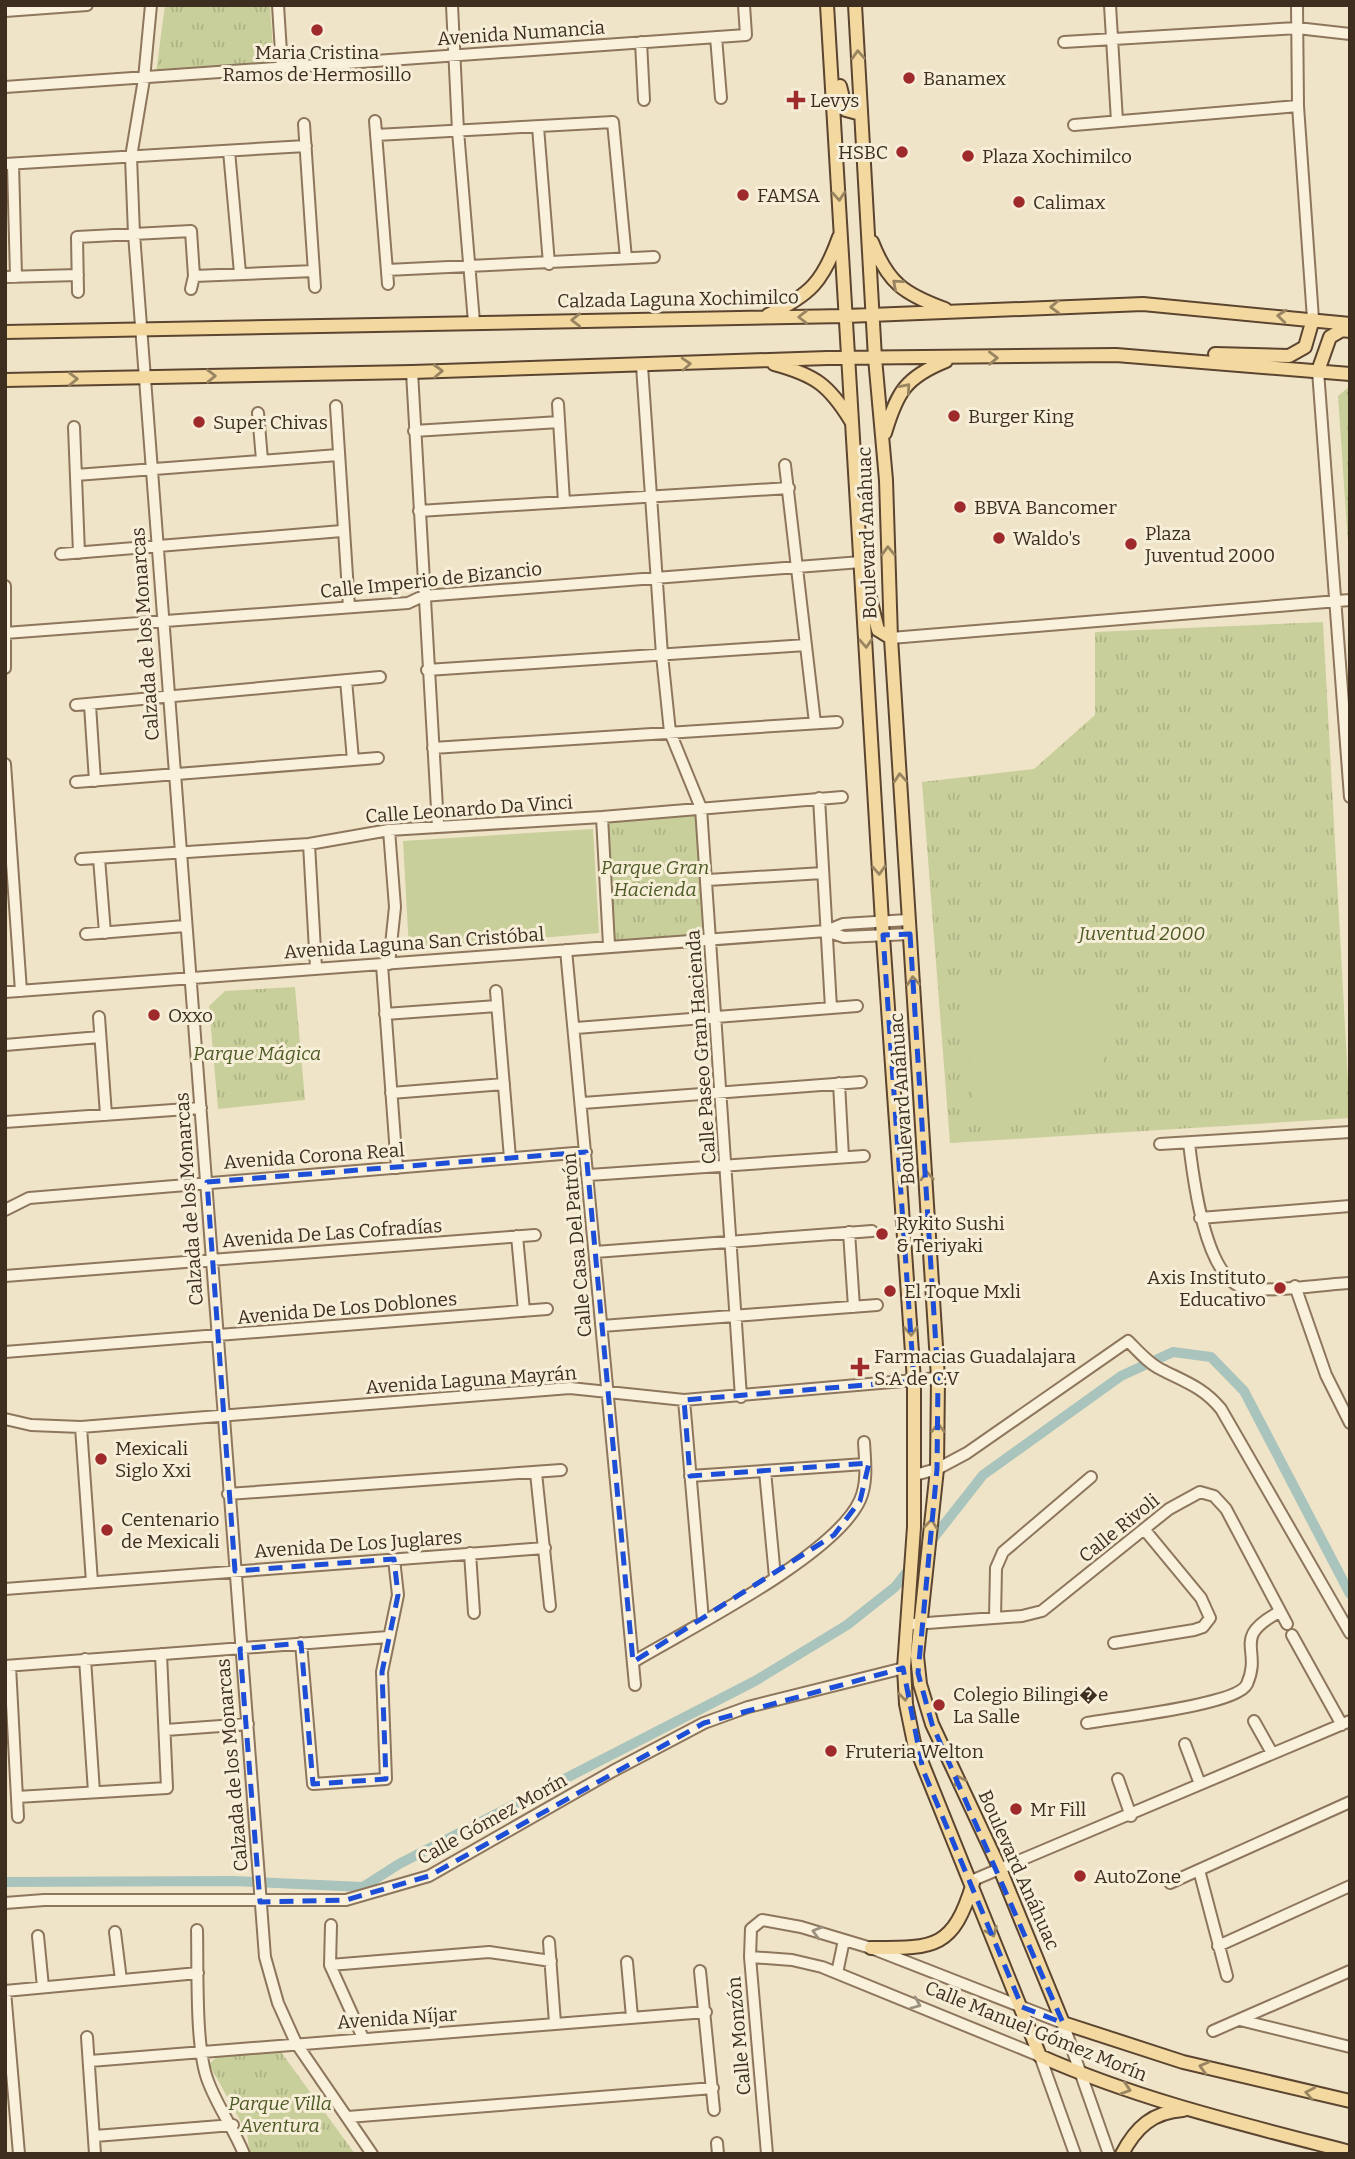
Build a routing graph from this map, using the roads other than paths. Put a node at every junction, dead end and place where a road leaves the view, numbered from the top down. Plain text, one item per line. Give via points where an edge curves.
1 (87, 5) edge
2 (151, 5) edge
3 (278, 5) edge
4 (452, 5) edge
5 (744, 5) edge
6 (829, 5) edge
7 (855, 5) edge
8 (1110, 5) edge
9 (1297, 5) edge
10 (5, 11) edge
11 (1297, 28) junction
12 (1350, 34) edge
13 (716, 37) junction
14 (1112, 40) junction
15 (641, 42) junction
16 (1065, 42) dead end
17 (455, 55) junction
18 (282, 68) junction
19 (144, 79) junction
20 (5, 87) edge
21 (721, 98) dead end
22 (643, 100) dead end
23 (1298, 106) junction
24 (862, 114) junction
25 (375, 121) dead end
26 (1117, 121) junction
27 (304, 124) dead end
28 (1074, 125) dead end
29 (538, 127) junction
30 (458, 131) junction
31 (376, 135) junction
32 (306, 146) junction
33 (229, 151) junction
34 (131, 157) junction
35 (9, 164) edge
36 (841, 230) junction
37 (867, 231) junction
38 (134, 234) junction
39 (653, 257) dead end
40 (626, 258) junction
41 (550, 264) junction
42 (470, 267) junction
43 (387, 270) junction
44 (314, 271) junction
45 (240, 273) junction
46 (78, 275) junction
47 (194, 276) junction
48 (10, 277) edge
49 (387, 284) dead end
50 (315, 287) dead end
51 (191, 289) dead end
52 (78, 292) dead end
53 (951, 312) junction
54 (873, 316) junction
55 (764, 317) junction
56 (846, 317) junction
57 (1312, 320) junction
58 (474, 322) junction
59 (1350, 324) edge
60 (140, 330) junction
61 (1350, 331) edge
62 (5, 332) edge
63 (1149, 356) junction
64 (847, 358) junction
65 (875, 358) junction
66 (954, 358) junction
67 (760, 360) junction
68 (642, 366) junction
69 (1318, 371) junction
70 (412, 372) junction
71 (1350, 374) edge
72 (143, 377) junction
73 (5, 380) edge
74 (558, 404) dead end
75 (336, 406) dead end
76 (258, 413) dead end
77 (559, 422) junction
78 (853, 424) junction
79 (74, 427) dead end
80 (414, 431) junction
81 (883, 440) junction
82 (338, 455) junction
83 (262, 460) junction
84 (785, 465) dead end
85 (150, 469) junction
86 (76, 475) junction
87 (789, 488) junction
88 (651, 496) junction
89 (564, 502) junction
90 (419, 511) junction
91 (342, 531) junction
92 (156, 547) junction
93 (79, 553) junction
94 (61, 554) dead end
95 (861, 562) junction
96 (797, 566) junction
97 (656, 576) junction
98 (5, 586) edge
99 (423, 596) junction
100 (1350, 600) edge
101 (1336, 601) junction
102 (349, 607) junction
103 (163, 622) junction
104 (6, 633) edge
105 (891, 638) junction
106 (806, 645) junction
107 (662, 655) junction
108 (5, 668) edge
109 (428, 670) junction
110 (380, 677) dead end
111 (346, 680) junction
112 (1346, 680) edge
113 (167, 699) junction
114 (76, 705) dead end
115 (90, 705) junction
116 (837, 722) dead end
117 (815, 723) junction
118 (670, 732) junction
119 (433, 748) junction
120 (1349, 755) edge
121 (378, 758) dead end
122 (353, 760) junction
123 (5, 764) edge
124 (173, 774) junction
125 (95, 781) junction
126 (76, 782) dead end
127 (842, 797) dead end
128 (1350, 797) edge
129 (818, 798) junction
130 (701, 808) junction
131 (602, 817) junction
132 (438, 826) junction
133 (389, 830) junction
134 (8, 833) edge
135 (309, 844) junction
136 (179, 853) junction
137 (99, 858) junction
138 (81, 859) dead end
139 (823, 873) junction
140 (708, 880) junction
141 (908, 920) junction
142 (882, 922) junction
143 (185, 926) junction
144 (826, 930) junction
145 (105, 933) junction
146 (86, 934) dead end
147 (909, 934) junction
148 (883, 936) junction
149 (710, 939) junction
150 (609, 945) junction
151 (566, 950) junction
152 (386, 964) junction
153 (316, 968) junction
154 (189, 977) junction
155 (21, 991) junction
156 (496, 991) dead end
157 (5, 992) edge
158 (497, 1006) junction
159 (857, 1006) dead end
160 (831, 1008) junction
161 (385, 1014) junction
162 (99, 1017) dead end
163 (716, 1017) junction
164 (576, 1028) junction
165 (100, 1037) junction
166 (5, 1045) edge
167 (861, 1082) dead end
168 (839, 1083) junction
169 (504, 1084) junction
170 (391, 1093) junction
171 (722, 1093) junction
172 (583, 1103) junction
173 (201, 1108) junction
174 (106, 1115) junction
175 (5, 1122) edge
176 (1350, 1132) edge
177 (1189, 1143) junction
178 (1160, 1144) dead end
179 (586, 1153) junction
180 (864, 1156) dead end
181 (843, 1157) junction
182 (510, 1158) junction
183 (726, 1167) junction
184 (397, 1168) junction
185 (589, 1175) junction
186 (206, 1182) junction
187 (1350, 1206) edge
188 (5, 1210) edge
189 (1200, 1217) junction
190 (872, 1231) dead end
191 (849, 1232) junction
192 (535, 1235) dead end
193 (517, 1236) junction
194 (731, 1241) junction
195 (596, 1252) junction
196 (211, 1259) junction
197 (5, 1276) edge
198 (1350, 1283) edge
199 (1296, 1286) junction
200 (877, 1305) dead end
201 (854, 1307) junction
202 (547, 1309) dead end
203 (524, 1311) junction
204 (735, 1316) junction
205 (603, 1326) junction
206 (217, 1336) junction
207 (5, 1352) edge
208 (938, 1378) junction
209 (914, 1381) junction
210 (607, 1390) junction
211 (741, 1396) junction
212 (684, 1400) junction
213 (223, 1416) junction
214 (5, 1419) edge
215 (1350, 1423) edge
216 (81, 1427) junction
217 (864, 1442) dead end
218 (865, 1464) junction
219 (937, 1469) junction
220 (561, 1471) dead end
221 (765, 1471) junction
222 (536, 1473) junction
223 (915, 1475) junction
224 (690, 1476) junction
225 (1091, 1477) dead end
226 (228, 1494) junction
227 (1143, 1529) junction
228 (545, 1548) junction
229 (470, 1553) junction
230 (394, 1559) junction
231 (234, 1571) junction
232 (775, 1577) junction
233 (92, 1582) junction
234 (5, 1588) edge
235 (550, 1606) dead end
236 (1279, 1612) junction
237 (474, 1613) dead end
238 (995, 1618) junction
239 (703, 1620) junction
240 (920, 1623) junction
241 (905, 1625) junction
242 (1350, 1633) edge
243 (388, 1637) junction
244 (301, 1643) junction
245 (1114, 1643) dead end
246 (240, 1649) junction
247 (161, 1654) junction
248 (85, 1659) junction
249 (633, 1662) junction
250 (8, 1666) edge
251 (904, 1668) junction
252 (635, 1685) dead end
253 (1254, 1721) dead end
254 (1087, 1723) dead end
255 (1346, 1723) edge
256 (248, 1724) junction
257 (166, 1730) junction
258 (1185, 1744) dead end
259 (1272, 1753) junction
260 (1118, 1779) dead end
261 (1200, 1784) junction
262 (94, 1792) junction
263 (17, 1797) junction
264 (1350, 1802) edge
265 (18, 1816) dead end
266 (1131, 1816) junction
267 (1000, 1869) junction
268 (1199, 1870) junction
269 (972, 1882) junction
270 (1170, 1883) dead end
271 (1350, 1886) edge
272 (260, 1897) junction
273 (5, 1903) edge
274 (762, 1920) joint
275 (331, 1925) dead end
276 (197, 1930) dead end
277 (115, 1931) dead end
278 (38, 1936) dead end
279 (844, 1940) junction
280 (549, 1942) dead end
281 (1218, 1946) junction
282 (871, 1948) junction
283 (750, 1957) junction
284 (551, 1961) junction
285 (627, 1962) dead end
286 (330, 1965) junction
287 (700, 1971) dead end
288 (1350, 1971) edge
289 (198, 1973) junction
290 (837, 1973) junction
291 (1227, 1976) dead end
292 (121, 1980) junction
293 (43, 1987) junction
294 (5, 1991) edge
295 (1022, 2007) junction
296 (706, 2012) junction
297 (632, 2017) junction
298 (1240, 2020) junction
299 (555, 2023) junction
300 (1063, 2023) junction
301 (1213, 2031) dead end
302 (87, 2038) dead end
303 (363, 2038) junction
304 (296, 2043) junction
305 (1350, 2047) edge
306 (202, 2052) junction
307 (1040, 2056) junction
308 (90, 2061) junction
309 (1082, 2074) junction
310 (713, 2088) junction
311 (1350, 2101) edge
312 (715, 2110) dead end
313 (1188, 2110) junction
314 (348, 2117) junction
315 (233, 2125) junction
316 (94, 2136) junction
317 (1350, 2152) edge
318 (19, 2154) edge
319 (96, 2154) edge
320 (244, 2154) edge
321 (372, 2154) edge
322 (767, 2154) edge
323 (1075, 2154) edge
324 (1109, 2154) edge
325 (1122, 2154) edge

1 - 10 street
2 - 19 street, Calzada de los Monarcas
3 - 18 street
4 - 17 street
5 - 13 street, Avenida Numancia via 746,35
6 - 24 main road via 842,102 849,113
6 -> 36 main road, Boulevard Anáhuac
24 -> 7 main road, Boulevard Anáhuac
8 - 14 street
9 - 11 street
11 - 12 street
11 - 14 street
11 - 23 street
13 - 15 street, Avenida Numancia
13 - 21 street
14 - 16 street
14 - 26 street
15 - 17 street, Avenida Numancia
15 - 22 street
17 - 18 street, Avenida Numancia
17 - 30 street
18 - 19 street, Avenida Numancia
19 - 20 street, Avenida Numancia
19 - 34 street, Calzada de los Monarcas
23 - 26 street
23 - 57 street
24 - 37 main road, Boulevard Anáhuac
25 - 31 street
26 - 28 street
27 - 32 street
29 - 30 street
29 - 40 street via 613,122
29 - 41 street
30 - 31 street
30 - 42 street
31 - 43 street
32 - 33 street
32 - 44 street
33 - 34 street
33 - 45 street
34 - 35 street
34 - 38 street, Calzada de los Monarcas
35 - 48 street
36 - 55 main road via 817,285
36 - 56 main road, Boulevard Anáhuac
53 -> 37 main road via 896,285 881,267
37 - 54 main road, Boulevard Anáhuac
38 - 46 street via 78,237
38 - 47 street via 191,230
38 - 60 street, Calzada de los Monarcas
39 - 40 street
40 - 41 street
41 - 42 street
42 - 43 street
42 - 58 street
43 - 49 street
44 - 45 street
44 - 50 street
45 - 47 street
46 - 48 street
46 - 52 street
47 - 51 street
53 - 54 main road, Calzada Laguna Xochimilco
57 -> 53 main road, Calzada Laguna Xochimilco via 1162,304
54 - 56 main road, Calzada Laguna Xochimilco
54 - 65 main road, Boulevard Anáhuac
56 -> 55 main road, Calzada Laguna Xochimilco
55 -> 58 main road, Calzada Laguna Xochimilco
56 - 64 main road, Boulevard Anáhuac
57 - 59 main road, Calzada Laguna Xochimilco
57 - 63 main road via 1309,341 1289,356
58 - 60 main road, Calzada Laguna Xochimilco
60 - 62 main road, Calzada Laguna Xochimilco
60 - 72 street, Calzada de los Monarcas
61 - 69 main road via 1331,337
66 -> 63 main road
63 - 69 main road
64 - 65 main road
64 - 67 main road
64 - 78 main road, Boulevard Anáhuac
65 - 66 main road
65 - 81 main road, Boulevard Anáhuac
81 -> 66 main road via 893,404 904,386 925,370
68 -> 67 main road
67 - 78 main road via 821,382
70 -> 68 main road
68 - 88 street, Calle Paseo Gran Hacienda
69 - 71 main road
69 - 101 street
72 -> 70 main road
70 - 80 street
73 -> 72 main road
72 - 85 street, Calzada de los Monarcas
74 - 77 street
75 - 82 street
76 - 83 street
77 - 80 street
77 - 89 street
78 - 95 main road, Boulevard Anáhuac
79 - 86 street
80 - 90 street
105 -> 81 main road, Boulevard Anáhuac
82 - 83 street
82 - 91 street
83 - 85 street
84 - 87 street
85 - 86 street
85 - 92 street, Calzada de los Monarcas
86 - 93 street
87 - 88 street
87 - 96 street
88 - 89 street
88 - 97 street, Calle Paseo Gran Hacienda
89 - 90 street
90 - 99 street
91 - 92 street
91 - 102 street
92 - 93 street
92 - 103 street, Calzada de los Monarcas
93 - 94 street
95 - 96 street, Calle Imperio de Bizancio
95 - 105 main road via 878,630
95 -> 142 main road, Boulevard Anáhuac
96 - 97 street, Calle Imperio de Bizancio
96 - 106 street
97 - 99 street, Calle Imperio de Bizancio
97 - 107 street, Calle Paseo Gran Hacienda
98 - 104 street
99 - 102 street, Calle Imperio de Bizancio via 408,603
99 - 109 street
100 - 101 street
101 - 105 street
101 - 112 street
102 - 103 street, Calle Imperio de Bizancio
103 - 104 street, Calle Imperio de Bizancio
103 - 113 street, Calzada de los Monarcas
104 - 108 street
141 -> 105 main road, Boulevard Anáhuac
106 - 107 street
106 - 117 street
107 - 109 street
107 - 118 street, Calle Paseo Gran Hacienda
109 - 119 street
110 - 111 street
111 - 113 street
111 - 122 street
112 - 120 street
113 - 115 street
113 - 124 street, Calzada de los Monarcas
114 - 115 street
115 - 125 street
116 - 117 street
117 - 118 street
118 - 119 street
118 - 130 street, Calle Paseo Gran Hacienda
119 - 132 street
120 - 128 street
121 - 122 street
122 - 124 street
123 - 134 street
124 - 125 street
124 - 136 street, Calzada de los Monarcas
125 - 126 street
127 - 129 street, Calle Leonardo Da Vinci
129 - 130 street, Calle Leonardo Da Vinci
129 - 139 street
130 - 131 street, Calle Leonardo Da Vinci
130 - 140 street, Calle Paseo Gran Hacienda
131 - 132 street, Calle Leonardo Da Vinci
131 - 150 street
132 - 133 street, Calle Leonardo Da Vinci
133 - 135 street, Calle Leonardo Da Vinci
133 - 152 street via 395,907
134 - 155 street
135 - 136 street, Calle Leonardo Da Vinci
135 - 153 street
136 - 137 street, Calle Leonardo Da Vinci
136 - 143 street, Calzada de los Monarcas
137 - 138 street, Calle Leonardo Da Vinci
137 - 145 street
139 - 140 street
139 - 144 street
140 - 149 street, Calle Paseo Gran Hacienda
141 - 142 street, Avenida Laguna San Cristóbal
141 - 147 main road, Boulevard Anáhuac
142 - 144 street, Avenida Laguna San Cristóbal via 843,924
142 - 148 main road, Boulevard Anáhuac
143 - 145 street
143 - 154 street, Calzada de los Monarcas
144 - 148 street, Avenida Laguna San Cristóbal via 844,937
144 - 149 street, Avenida Laguna San Cristóbal
144 - 160 street
145 - 146 street
147 - 148 street, Avenida Laguna San Cristóbal
208 -> 147 main road, Boulevard Anáhuac
148 -> 209 main road, Boulevard Anáhuac
149 - 150 street, Avenida Laguna San Cristóbal
149 - 163 street, Calle Paseo Gran Hacienda
150 - 151 street, Avenida Laguna San Cristóbal
151 - 152 street, Avenida Laguna San Cristóbal
151 - 164 street, Calle Casa Del Patrón
152 - 153 street, Avenida Laguna San Cristóbal
152 - 161 street
153 - 154 street, Avenida Laguna San Cristóbal
154 - 155 street, Avenida Laguna San Cristóbal
154 - 173 street, Calzada de los Monarcas
155 - 157 street, Avenida Laguna San Cristóbal
156 - 158 street
158 - 161 street
158 - 169 street
159 - 160 street
160 - 163 street
161 - 170 street
162 - 165 street
163 - 164 street
163 - 171 street, Calle Paseo Gran Hacienda
164 - 172 street, Calle Casa Del Patrón
165 - 166 street
165 - 174 street
167 - 168 street
168 - 171 street
168 - 181 street
169 - 170 street
169 - 182 street
170 - 184 street
171 - 172 street
171 - 183 street, Calle Paseo Gran Hacienda
172 - 179 street, Calle Casa Del Patrón
173 - 174 street
173 - 186 street, Calzada de los Monarcas
174 - 175 street
176 - 177 street
177 - 178 street
177 - 189 street
179 - 182 street, Avenida Corona Real
179 - 185 street, Calle Casa Del Patrón
180 - 181 street
181 - 183 street
182 - 184 street, Avenida Corona Real
183 - 185 street
183 - 194 street, Calle Paseo Gran Hacienda
184 - 186 street, Avenida Corona Real
185 - 195 street, Calle Casa Del Patrón
186 - 188 street, Avenida Corona Real via 29,1198
186 - 196 street, Calzada de los Monarcas
187 - 189 street
189 - 199 street via 1214,1252 1233,1281 1251,1288
190 - 191 street
191 - 194 street
191 - 201 street
192 - 193 street, Avenida De Las Cofradías
193 - 196 street, Avenida De Las Cofradías
193 - 203 street
194 - 195 street
194 - 204 street, Calle Paseo Gran Hacienda
195 - 205 street, Calle Casa Del Patrón
196 - 197 street, Avenida De Las Cofradías
196 - 206 street, Calzada de los Monarcas
198 - 199 street
199 - 215 street via 1326,1375
200 - 201 street
201 - 204 street
202 - 203 street, Avenida De Los Doblones
203 - 206 street, Avenida De Los Doblones
204 - 205 street
204 - 211 street, Calle Paseo Gran Hacienda
205 - 210 street, Calle Casa Del Patrón
206 - 207 street, Avenida De Los Doblones
206 - 213 street, Calzada de los Monarcas
208 - 209 street, Avenida Laguna Mayrán
219 -> 208 main road, Boulevard Anáhuac
209 - 211 street, Avenida Laguna Mayrán
209 - 223 main road, Boulevard Anáhuac
210 - 212 street, Avenida Laguna Mayrán
210 - 213 street, Avenida Laguna Mayrán via 570,1388
210 - 249 street, Calle Casa Del Patrón
211 - 212 street, Avenida Laguna Mayrán
212 - 224 street
213 - 216 street, Avenida Laguna Mayrán
213 - 226 street, Calzada de los Monarcas
214 - 216 street, Avenida Laguna Mayrán
216 - 233 street
217 - 218 street
218 - 221 street
218 - 232 street via 863,1491 844,1524
219 - 223 street
240 -> 219 main road, Boulevard Anáhuac
219 - 242 street via 986,1441 1128,1341 1160,1369 1197,1386 1221,1409
220 - 222 street
221 - 224 street
221 - 232 street
222 - 226 street
222 - 228 street
223 - 241 main road, Boulevard Anáhuac
224 - 239 street
225 - 238 street via 1003,1552 996,1568
226 - 231 street, Calzada de los Monarcas
227 - 236 street, Calle Rivoli via 1193,1494 1214,1496 1226,1509
227 - 238 street, Calle Rivoli via 1051,1605 1032,1614
227 - 245 street via 1201,1598 1210,1618 1194,1630
228 - 229 street, Avenida De Los Juglares
228 - 235 street
229 - 230 street, Avenida De Los Juglares
229 - 237 street
230 - 231 street, Avenida De Los Juglares
230 - 243 street via 398,1595
231 - 233 street, Avenida De Los Juglares
231 - 246 street, Calzada de los Monarcas
232 - 239 street
233 - 234 street, Avenida De Los Juglares
236 - 254 street via 1252,1632 1247,1684 1238,1695
236 - 255 street, Calle Rivoli
238 - 240 street, Calle Rivoli
239 - 249 street
240 - 241 street, Calle Rivoli
267 -> 240 main road, Boulevard Anáhuac via 925,1703 917,1665
241 - 251 main road, Boulevard Anáhuac
243 - 244 street
243 - 244 street via 382,1672 386,1779 313,1784
244 - 246 street
246 - 247 street
246 - 256 street, Calzada de los Monarcas
247 - 248 street
247 - 257 street
248 - 250 street
248 - 262 street
249 - 252 street, Calle Casa Del Patrón
250 - 263 street
251 -> 269 main road, Boulevard Anáhuac via 914,1743
251 - 272 street, Calle Gómez Morín via 727,1714 429,1876 346,1900
253 - 259 street
255 - 259 street
256 - 257 street
256 - 272 street, Calzada de los Monarcas
257 - 262 street via 167,1788
258 - 261 street
259 - 261 street
260 - 266 street
261 - 266 street
262 - 263 street
263 - 265 street
264 - 268 street
266 - 267 street
267 - 269 street
267 - 300 main road, Boulevard Anáhuac
268 - 270 street
268 - 281 street
269 - 282 main road via 960,1921 943,1939 916,1947
269 -> 295 main road, Boulevard Anáhuac
271 - 281 street
272 - 273 street, Calle Gómez Morín
272 - 304 street, Calzada de los Monarcas via 265,1957 278,2004
279 -> 274 street, Calle Manuel Gómez Morín
274 - 283 street, Calle Monzón via 751,1929
275 - 286 street
276 - 289 street
277 - 292 street
278 - 293 street
279 - 282 street, Calle Manuel Gómez Morín
279 - 290 street
280 - 284 street
281 - 291 street
282 - 295 street, Calle Manuel Gómez Morín
283 - 290 street, Calle Manuel Gómez Morín via 800,1961
283 - 322 street, Calle Monzón
284 - 286 street via 489,1952
284 - 299 street
285 - 297 street
286 - 303 street
287 - 296 street
288 - 298 street
289 - 292 street
289 - 306 street
290 -> 307 street, Calle Manuel Gómez Morín
292 - 293 street
293 - 294 street
294 - 318 street
295 - 300 street, Calle Manuel Gómez Morín
295 - 307 main road, Boulevard Anáhuac
296 - 297 street, Avenida Níjar
296 - 310 street
297 - 299 street, Avenida Níjar
298 - 301 street
298 - 305 street
299 - 303 street, Avenida Níjar
300 - 309 street, Boulevard Anáhuac
311 -> 300 main road, Calle Manuel Gómez Morín via 1183,2062
302 - 308 street
303 - 304 street, Avenida Níjar
304 - 306 street, Avenida Níjar
304 - 314 street, Calzada de los Monarcas
306 - 308 street, Avenida Níjar
306 - 315 street via 208,2081
307 - 309 main road, Calle Manuel Gómez Morín
307 - 323 street, Boulevard Anáhuac
308 - 316 street
309 -> 313 main road, Calle Manuel Gómez Morín
309 - 324 street, Boulevard Anáhuac
310 - 312 street
310 - 314 street
313 - 317 main road, Calle Manuel Gómez Morín
313 - 325 main road via 1149,2119
314 - 321 street, Calzada de los Monarcas
315 - 316 street
315 - 320 street
316 - 319 street

